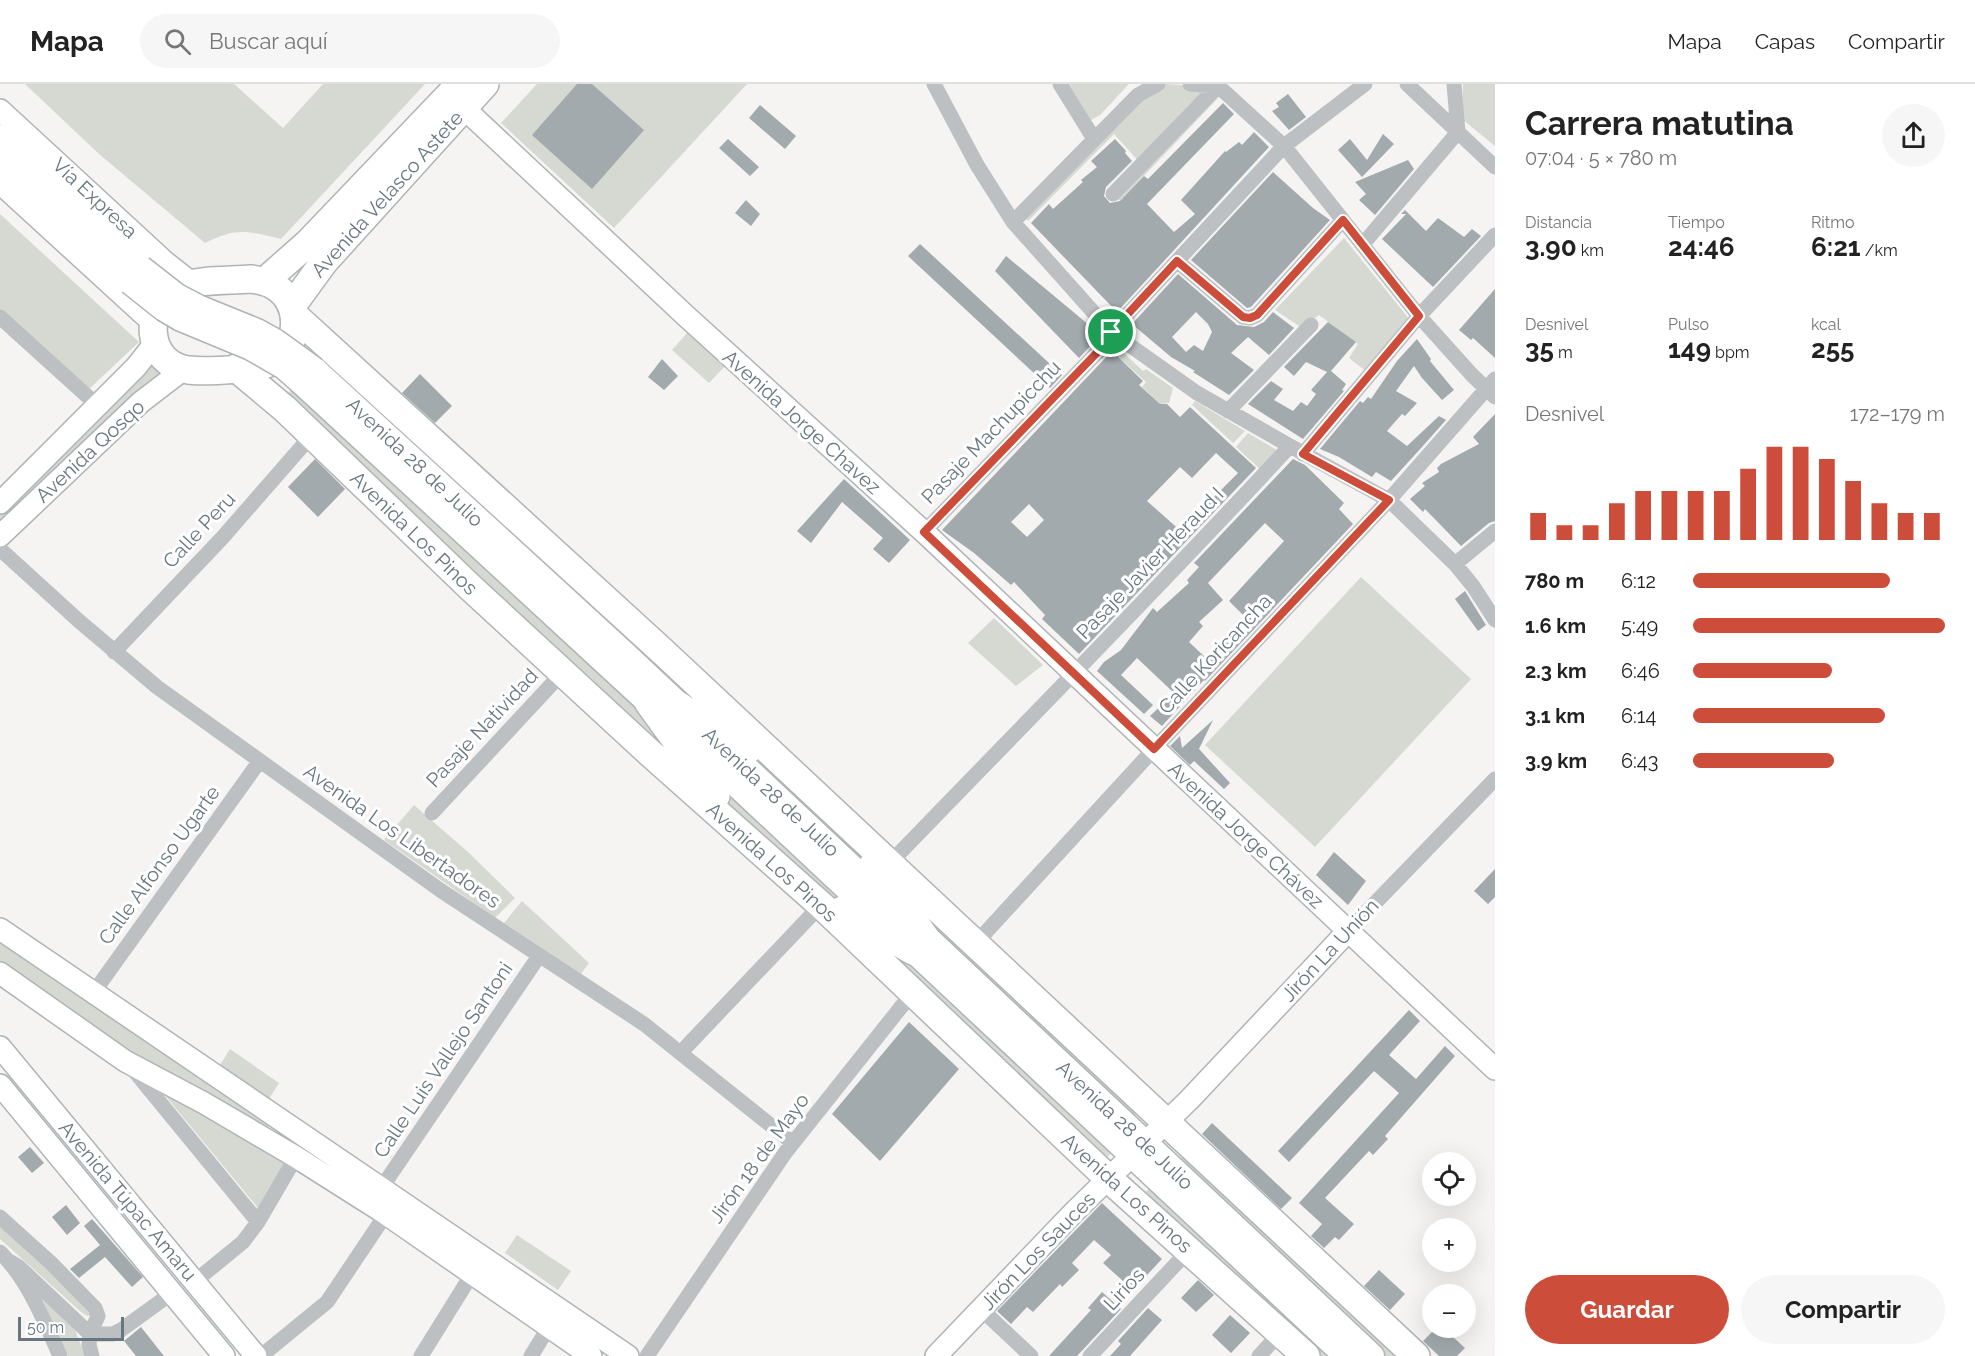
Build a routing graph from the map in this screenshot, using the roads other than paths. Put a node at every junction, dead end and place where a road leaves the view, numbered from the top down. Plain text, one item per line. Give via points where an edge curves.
1 (485, 84) edge
2 (934, 84) edge
3 (1060, 84) edge
4 (1158, 84) edge
5 (1190, 84) edge
6 (1365, 84) edge
7 (1407, 84) edge
8 (1454, 84) edge
9 (1218, 86) junction
10 (458, 96) edge
11 (0, 110) edge
12 (1458, 132) junction
13 (0, 137) edge
14 (1094, 139) junction
15 (1284, 146) junction
16 (0, 162) edge
17 (1495, 167) edge
18 (0, 183) edge
19 (1113, 194) dead end
20 (1343, 220) junction
21 (1013, 222) junction
22 (1495, 235) edge
23 (1363, 244) junction
24 (1177, 261) junction
25 (135, 275) junction
26 (265, 281) junction
27 (193, 284) junction
28 (293, 311) junction
29 (1419, 316) junction
30 (1311, 325) dead end
31 (3, 326) edge
32 (154, 333) junction
33 (1112, 333) junction
34 (237, 368) junction
35 (184, 369) junction
36 (308, 376) junction
37 (1492, 388) edge
38 (97, 405) junction
39 (1228, 411) junction
40 (312, 435) junction
41 (1296, 450) junction
42 (1389, 500) junction
43 (0, 503) edge
44 (1495, 531) edge
45 (924, 532) junction
46 (0, 536) edge
47 (0, 549) edge
48 (1455, 564) junction
49 (1495, 620) edge
50 (114, 652) junction
51 (563, 672) junction
52 (1072, 673) junction
53 (648, 702) junction
54 (678, 705) junction
55 (1154, 749) junction
56 (259, 762) junction
57 (799, 779) junction
58 (1495, 779) edge
59 (432, 813) dead end
60 (836, 814) junction
61 (745, 837) junction
62 (772, 862) junction
63 (889, 864) junction
64 (821, 905) junction
65 (0, 929) edge
66 (1348, 931) junction
67 (919, 944) junction
68 (975, 944) junction
69 (539, 956) junction
70 (0, 973) edge
71 (94, 992) junction
72 (914, 992) junction
73 (0, 1047) edge
74 (686, 1047) dead end
75 (125, 1060) junction
76 (1495, 1069) edge
77 (0, 1085) edge
78 (0, 1101) edge
79 (1167, 1122) junction
80 (793, 1143) junction
81 (1138, 1150) junction
82 (296, 1157) junction
83 (1108, 1179) junction
84 (382, 1187) junction
85 (386, 1214) junction
86 (0, 1217) edge
87 (258, 1222) junction
88 (1189, 1250) junction
89 (3, 1259) edge
90 (472, 1274) junction
91 (194, 1282) junction
92 (165, 1298) junction
93 (981, 1309) junction
94 (549, 1327) junction
95 (1281, 1332) junction
96 (90, 1334) junction
97 (60, 1356) edge
98 (92, 1356) edge
99 (214, 1356) edge
100 (224, 1356) edge
101 (256, 1356) edge
102 (261, 1356) edge
103 (421, 1356) edge
104 (531, 1356) edge
105 (591, 1356) edge
106 (628, 1356) edge
107 (647, 1356) edge
108 (936, 1356) edge
109 (1031, 1356) edge
110 (1090, 1356) edge
111 (1259, 1356) edge
112 (1306, 1356) edge
113 (1346, 1356) edge
114 (1372, 1356) edge
115 (1416, 1356) edge

1 - 10 highway, Avenida Velasco Astete
2 - 21 street
3 - 14 street
4 - 14 street via 1138,95
5 - 9 street
6 - 15 street, Pasaje Machupicchu
7 - 12 street
8 - 12 street
9 - 15 street
9 - 19 street
10 - 26 highway, Avenida Velasco Astete
10 - 28 highway, Avenida Velasco Astete via 324,262
10 - 45 street, Avenida Jorge Chavez via 686,316
11 - 27 street, Vía Expresa
12 - 17 street
12 - 23 street
13 - 25 main road, Vía Expresa
14 - 21 street
15 - 20 street
15 - 24 street, Pasaje Machupicchu
16 - 25 main road, Vía Expresa
18 - 32 street
20 - 23 street
20 - 24 street via 1257,315 1250,318 1243,317
21 - 33 street
22 - 29 street, Pasaje Javier Heraud I
23 - 29 street
24 - 33 street, Pasaje Machupicchu
25 - 36 main road, Avenida 28 de Julio, bridge via 266,336
26 - 27 highway
26 - 28 highway via 285,295
27 - 32 highway via 180,286 159,303
28 - 34 highway via 295,328 284,352 267,364
28 - 57 highway, Avenida 28 de Julio
29 - 37 street via 1472,375
29 - 41 street, Pasaje Javier Heraud I
30 - 39 street
31 - 38 street
32 - 35 highway via 162,354
32 - 38 street, Avenida Qosqo via 136,367
33 - 39 street
33 - 45 street, Pasaje Machupicchu
34 - 35 highway
34 - 40 highway, Avenida Los Pinos
35 - 46 street, Avenida Qosqo via 141,402
36 - 53 main road, Avenida 28 de Julio
36 - 54 main road, Avenida 28 de Julio
37 - 42 street, Calle Koricancha
38 - 43 street, Avenida Qosqo
39 - 41 street
40 - 50 street, Calle Peru via 223,537
40 - 51 highway, Avenida Los Pinos
41 - 42 street
41 - 52 street, Pasaje Javier Heraud I
42 - 48 street
42 - 55 street, Calle Koricancha
44 - 48 street
45 - 52 street, Avenida Jorge Chavez
47 - 50 street, Avenida Los Libertadores
48 - 49 street
50 - 56 street, Avenida Los Libertadores
51 - 59 street, Pasaje Natividad
51 - 61 highway, Avenida Los Pinos
52 - 55 street, Avenida Jorge Chavez
52 - 63 street, Pasaje Javier Heraud I
53 - 61 highway
53 - 67 main road, Avenida 28 de Julio
54 - 57 highway
54 - 67 main road, Avenida 28 de Julio
55 - 66 street, Avenida Jorge Chávez
55 - 68 street, Calle Koricancha
56 - 69 street, Avenida Los Libertadores
56 - 71 street, Calle Alfonso Ugarte
57 - 60 highway, Avenida 28 de Julio
58 - 66 street, Jirón La Unión
60 - 63 highway, Avenida 28 de Julio
60 - 67 highway
61 - 62 highway, Avenida Los Pinos
62 - 64 highway, Avenida Los Pinos
62 - 67 highway via 845,912
63 - 68 highway, Avenida 28 de Julio
64 - 72 highway, Avenida Los Pinos
64 - 74 street
65 - 71 street
66 - 76 street, Avenida Jorge Chávez
66 - 79 street, Jirón La Unión
67 - 81 main road, Avenida 28 de Julio
68 - 79 highway, Avenida 28 de Julio
69 - 80 street, Avenida Los Libertadores via 644,1024
69 - 84 street, Calle Luis Vallejo Santoni
70 - 75 street
71 - 84 street
72 - 80 street, Jirón 18 de Mayo
72 - 83 highway, Avenida Los Pinos
73 - 91 street, Avenida Túpac Amaru
75 - 82 street
75 - 87 street
77 - 100 street, Avenida Túpac Amaru
78 - 92 street
79 - 81 street, Jirón Los Sauces
79 - 115 highway, Avenida 28 de Julio
80 - 107 street, Jirón 18 de Mayo
81 - 83 street, Jirón Los Sauces
81 - 113 main road, Avenida 28 de Julio
81 - 114 main road, Avenida 28 de Julio
82 - 85 street
82 - 87 street
83 - 88 highway, Avenida Los Pinos
83 - 93 street, Jirón Los Sauces
84 - 106 street
85 - 90 street
85 - 102 street via 327,1302
86 - 96 street via 95,1308 98,1316
87 - 91 street via 243,1242
88 - 95 highway, Avenida Los Pinos
88 - 110 street, Lirios
89 - 96 street via 19,1267
89 - 97 street via 38,1306
90 - 94 street
90 - 103 street
91 - 101 street, Avenida Túpac Amaru
92 - 96 street via 113,1334
92 - 99 street
93 - 108 street, Jirón Los Sauces
93 - 109 street
94 - 104 street
94 - 105 street
95 - 111 street
95 - 112 highway, Avenida Los Pinos
96 - 98 street

